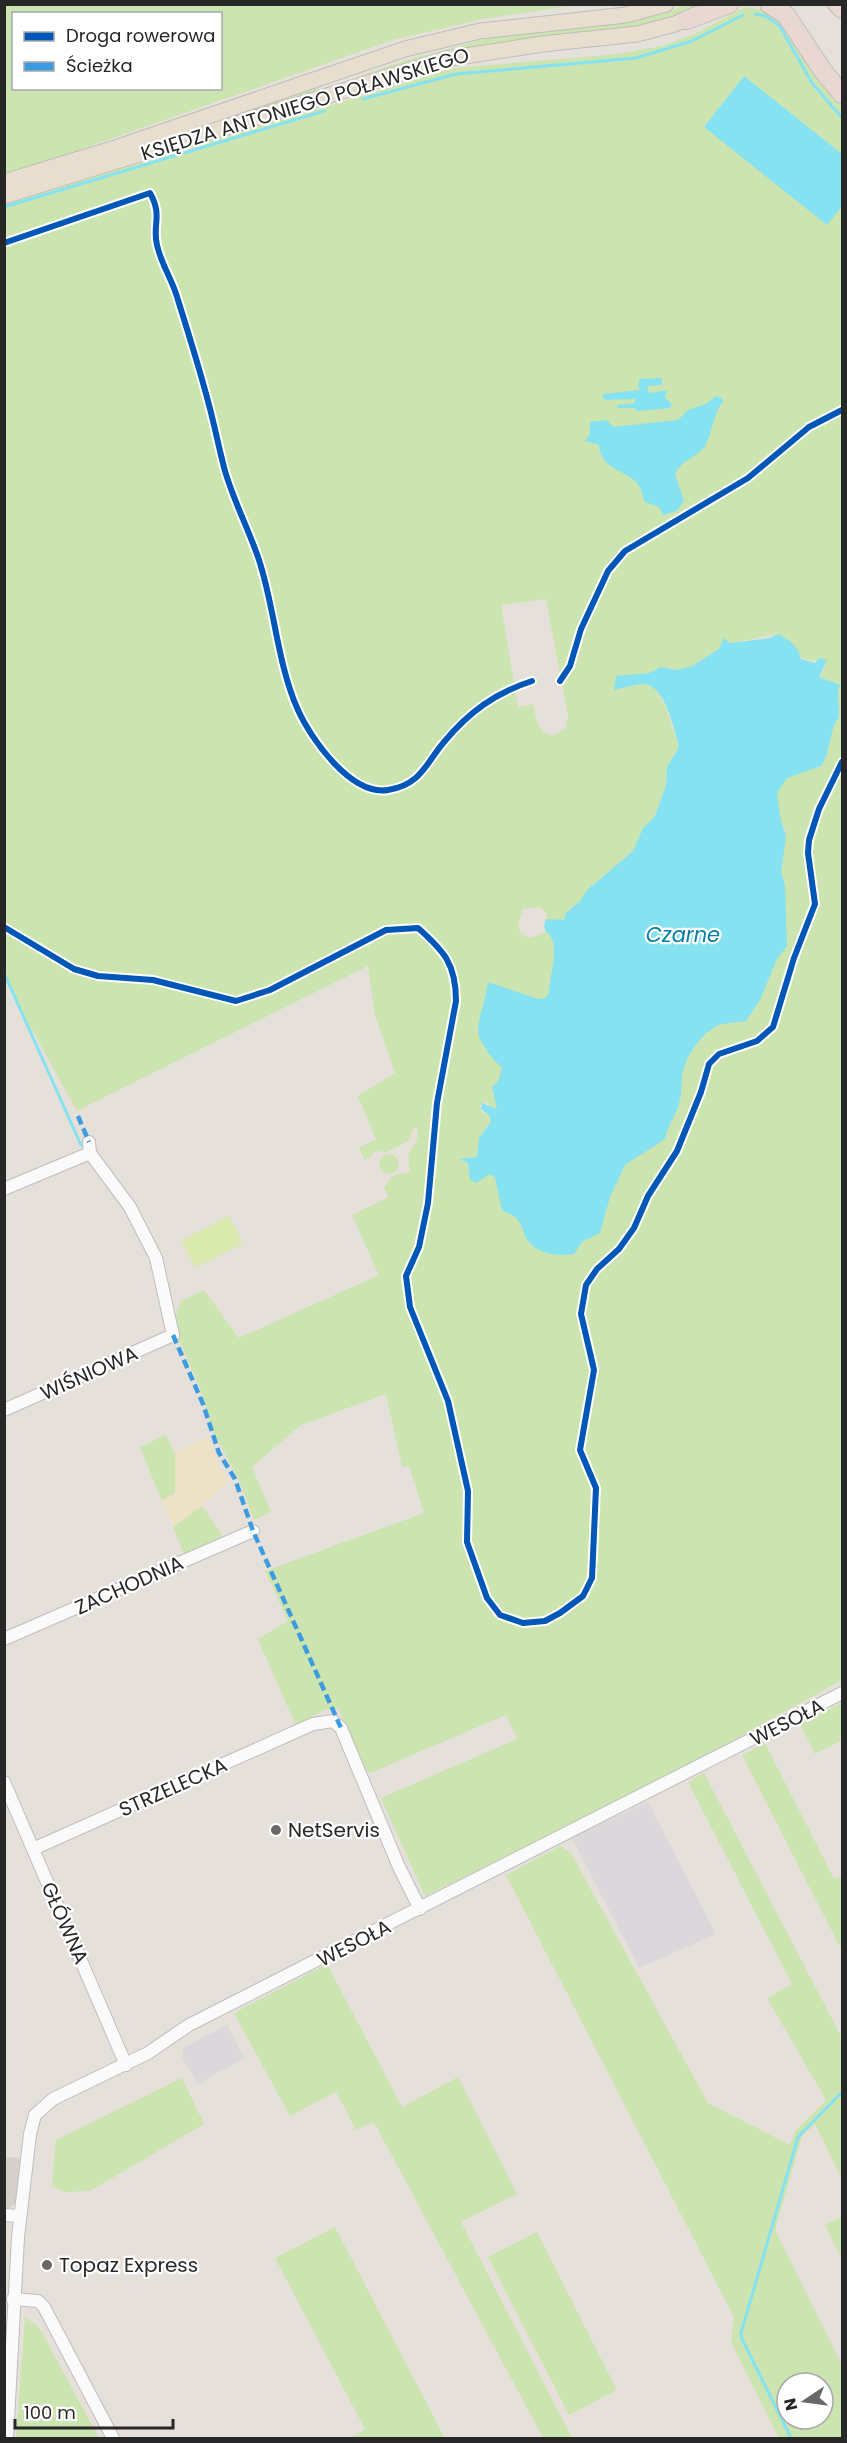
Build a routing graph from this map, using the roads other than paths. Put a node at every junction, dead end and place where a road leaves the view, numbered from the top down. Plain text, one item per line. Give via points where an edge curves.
1 (666, 4) edge
2 (713, 4) edge
3 (729, 4) edge
4 (769, 4) edge
5 (793, 4) edge
6 (837, 4) edge
7 (843, 9) edge
8 (687, 20) junction
9 (808, 48) junction
10 (843, 94) edge
11 (4, 182) edge
12 (4, 196) edge
13 (4, 1189) edge
14 (4, 1410) edge
15 (253, 1530) dead end
16 (4, 1639) edge
17 (843, 1693) edge
18 (4, 1782) edge
19 (33, 1849) junction
20 (420, 1910) junction
21 (126, 2065) junction
22 (4, 2215) edge
23 (20, 2216) junction
24 (13, 2299) junction
25 (7, 2439) edge
26 (113, 2439) edge

1 - 11 main road, KSIĘDZA ANTONIEGO POŁAWSKIEGO via 626,15 480,31 413,46
2 - 8 main road, KSIĘDZA ANTONIEGO POŁAWSKIEGO
3 - 8 highway
4 - 9 highway via 786,15
5 - 9 highway
6 - 7 highway
8 - 12 main road, KSIĘDZA ANTONIEGO POŁAWSKIEGO via 637,34 446,58
9 - 10 highway
13 - 14 street, WIŚNIOWA via 90,1147 130,1207 156,1258 173,1335
15 - 16 street, ZACHODNIA
17 - 20 street, WESOŁA
18 - 19 street, GŁÓWNA
19 - 20 street, STRZELECKA via 313,1724 333,1721 341,1728
19 - 21 street, GŁÓWNA
20 - 21 street, WESOŁA via 189,2025
21 - 23 street, WESOŁA via 54,2099 35,2115
22 - 23 street
23 - 24 street, WESOŁA
24 - 25 street, WESOŁA
24 - 26 street via 38,2301 44,2307

